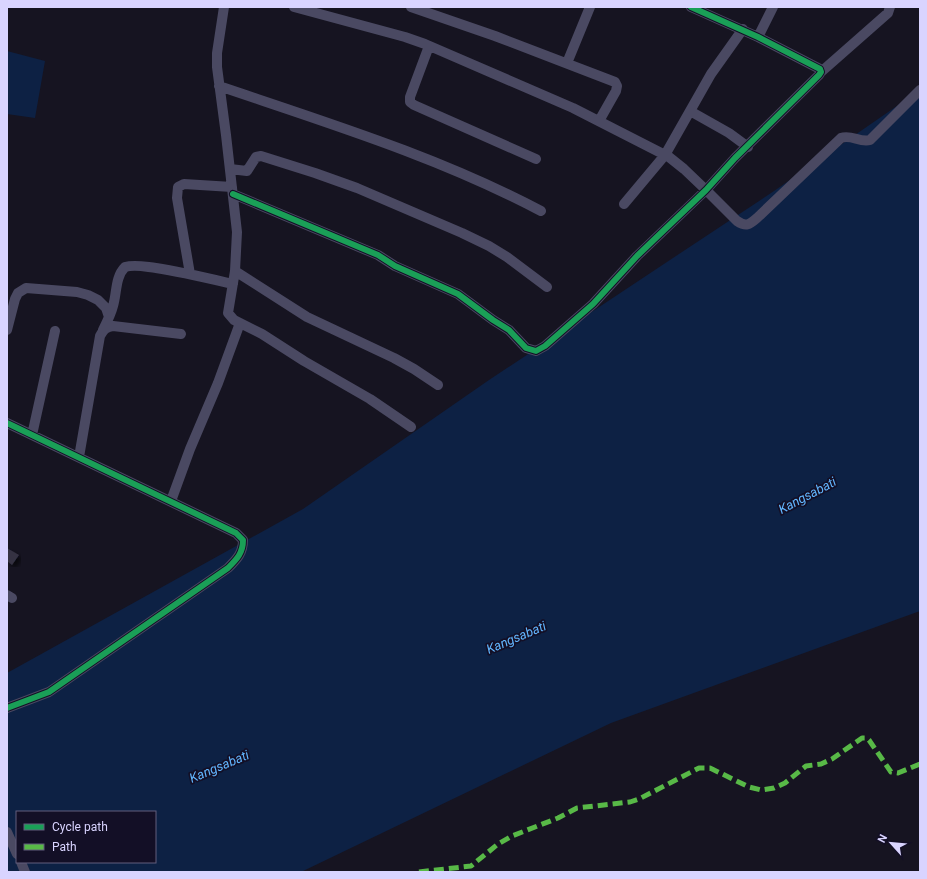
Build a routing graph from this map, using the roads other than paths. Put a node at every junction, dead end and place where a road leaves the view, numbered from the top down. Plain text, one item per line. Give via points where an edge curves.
1 (224, 7) edge
2 (294, 7) edge
3 (410, 7) edge
4 (590, 7) edge
5 (691, 7) edge
6 (773, 7) edge
7 (891, 8) edge
8 (743, 29) junction
9 (758, 36) junction
10 (429, 46) junction
11 (567, 63) junction
12 (821, 72) junction
13 (219, 86) junction
14 (920, 90) edge
15 (690, 111) junction
16 (600, 121) junction
17 (748, 147) junction
18 (665, 155) junction
19 (536, 159) dead end
20 (230, 169) junction
21 (706, 190) junction
22 (233, 191) junction
23 (624, 204) dead end
24 (541, 211) dead end
25 (235, 271) junction
26 (190, 274) junction
27 (232, 284) junction
28 (547, 287) dead end
29 (109, 317) junction
30 (240, 323) junction
31 (7, 330) edge
32 (103, 330) junction
33 (55, 331) dead end
34 (181, 334) dead end
35 (438, 385) dead end
36 (7, 423) edge
37 (411, 427) dead end
38 (32, 435) junction
39 (79, 457) junction
40 (171, 501) junction
41 (7, 708) edge
42 (7, 832) edge
43 (16, 852) edge

1 - 13 street via 217,53
2 - 10 street
3 - 11 street
4 - 11 street
5 - 8 street
6 - 9 street
7 - 12 street
8 - 9 street
8 - 15 street via 711,74
9 - 12 street via 820,69
10 - 16 street
10 - 19 street via 410,102
11 - 16 street via 616,84 616,91
12 - 17 street
13 - 20 street
13 - 24 street via 413,154 479,180
14 - 21 street via 870,140 846,136 841,138 747,225 737,221
15 - 17 street
15 - 18 street
16 - 18 street
17 - 21 street
18 - 21 street
18 - 23 street
20 - 22 street
20 - 28 street via 248,170 253,159 261,156 316,172 489,246
21 - 22 street via 637,256 593,304 536,351 526,348 509,330 458,294 395,266 378,255
22 - 25 street via 237,232
22 - 26 street via 184,184 178,187 177,198
25 - 27 street
25 - 35 street via 307,317 394,358
26 - 27 street
26 - 29 street via 141,266 125,267 118,279
27 - 30 street via 228,313
29 - 31 street via 106,308 88,295 26,288 18,292
29 - 32 street
30 - 37 street via 364,396
30 - 40 street
32 - 34 street via 113,326
32 - 39 street
33 - 38 street
36 - 38 street
38 - 39 street
39 - 40 street
40 - 41 street via 236,532 244,540 240,557 228,568 49,692
42 - 43 street

